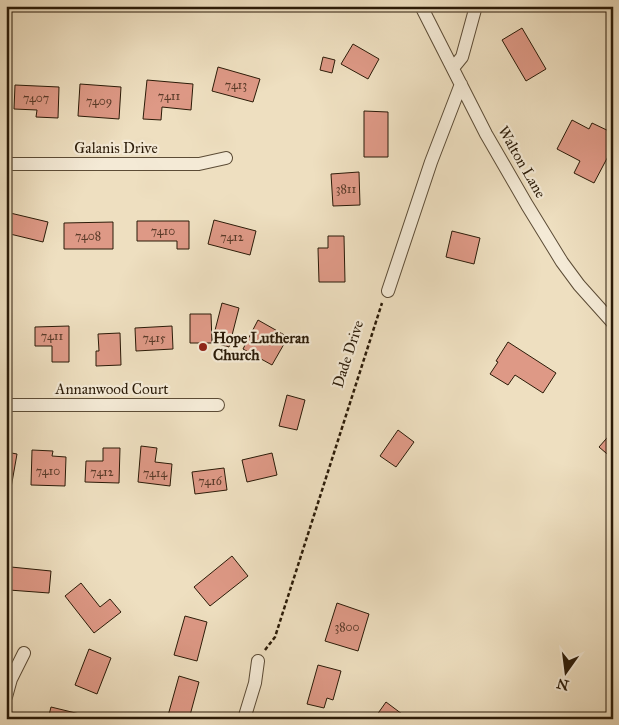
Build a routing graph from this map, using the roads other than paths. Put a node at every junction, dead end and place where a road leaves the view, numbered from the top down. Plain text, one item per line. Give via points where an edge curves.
1 (421, 6) edge
2 (476, 6) edge
3 (453, 68) junction
4 (461, 84) junction
5 (226, 158) dead end
6 (6, 164) edge
7 (388, 290) road end
8 (613, 323) edge
9 (6, 405) edge
10 (218, 405) dead end
11 (24, 653) dead end
12 (258, 661) dead end
13 (6, 697) edge
14 (244, 719) edge

1 - 3 street, Walton Lane
2 - 3 street via 462,57
3 - 4 street, Walton Lane
4 - 7 street
4 - 8 street, Walton Lane via 486,134 562,262
5 - 6 street, Galanis Drive via 199,164
9 - 10 street, Annanwood Court
11 - 13 street
12 - 14 street

